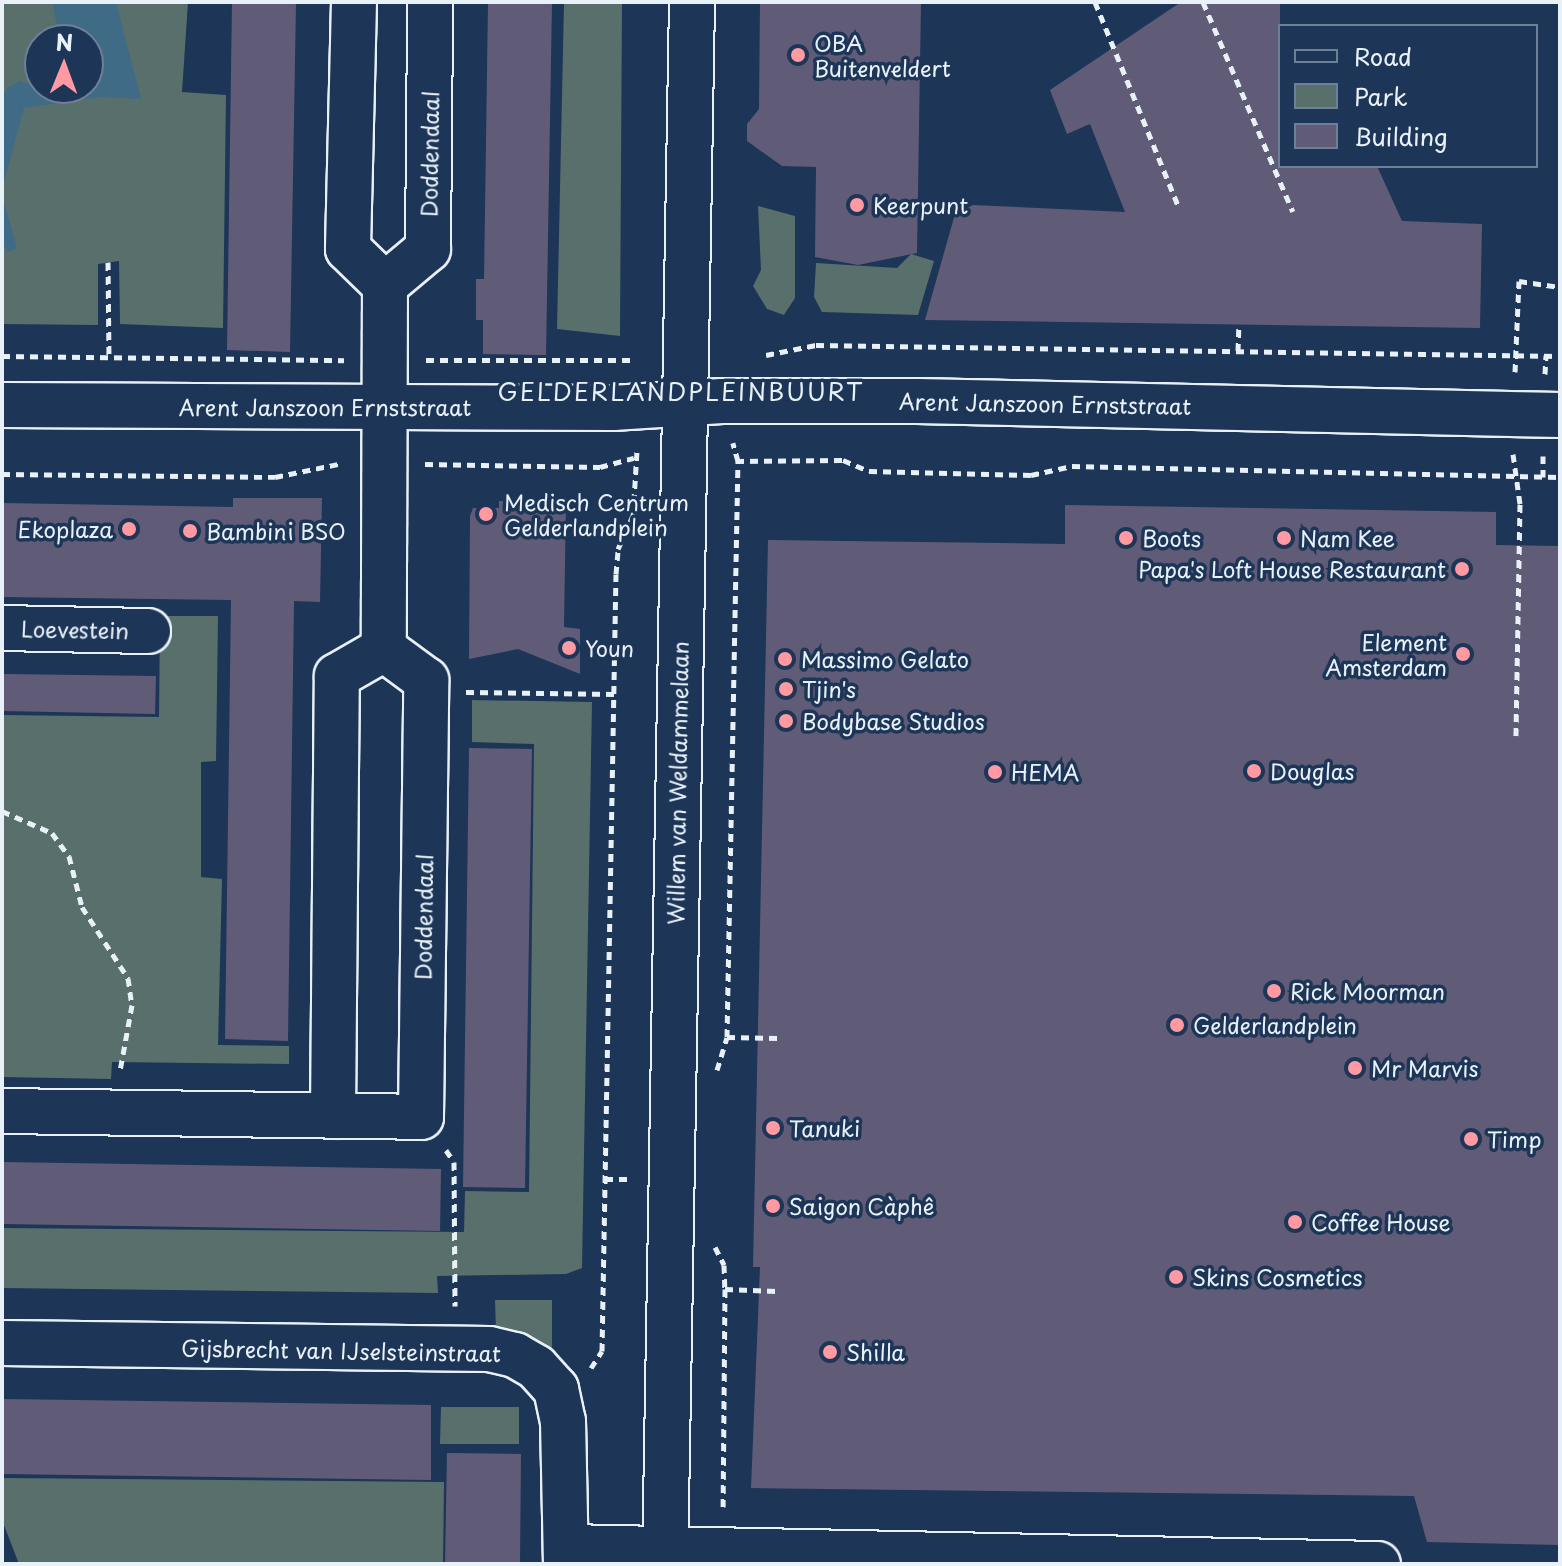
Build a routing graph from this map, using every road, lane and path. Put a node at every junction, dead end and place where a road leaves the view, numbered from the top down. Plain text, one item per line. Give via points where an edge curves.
1 (354, 2) edge
2 (430, 2) edge
3 (692, 2) edge
4 (1095, 2) edge
5 (1203, 2) edge
6 (1179, 208) dead end
7 (1293, 212) dead end
8 (108, 262) dead end
9 (385, 285) junction
10 (1560, 287) edge
11 (1239, 324) dead end
12 (1238, 351) dead end
13 (109, 357) dead end
14 (383, 404) junction
15 (687, 404) junction
16 (2, 405) edge
17 (1514, 415) junction
18 (1560, 415) edge
19 (738, 461) junction
20 (1513, 475) junction
21 (1560, 477) edge
22 (2, 628) edge
23 (148, 631) dead end
24 (384, 649) junction
25 (426, 691) junction
26 (614, 694) junction
27 (1516, 736) dead end
28 (2, 811) edge
29 (727, 1037) junction
30 (778, 1038) dead end
31 (716, 1072) dead end
32 (2, 1111) edge
33 (116, 1113) junction
34 (333, 1116) junction
35 (421, 1117) junction
36 (713, 1244) dead end
37 (725, 1289) junction
38 (777, 1291) dead end
39 (2, 1343) edge
40 (472, 1349) junction
41 (556, 1389) junction
42 (720, 1548) junction
43 (566, 1555) edge
44 (665, 1556) edge
45 (1378, 1564) edge

1 - 9 street via 348,249
2 - 9 street, Doddendaal via 428,249
3 - 15 street, Willem van Weldammelaan
4 - 6 path
5 - 7 path
8 - 13 path
9 - 14 street
10 - 17 path via 1519,281
11 - 12 path
14 - 15 street, Arent Janszoon Ernststraat
14 - 16 street, Arent Janszoon Ernststraat via 249,409
14 - 24 street
15 - 17 street, Arent Janszoon Ernststraat via 1391,408
15 - 19 path
15 - 26 path via 634,458 633,516 618,549
15 - 44 street, Willem van Weldammelaan
17 - 18 street, Arent Janszoon Ernststraat
17 - 20 path
19 - 20 path via 843,460 869,471 1031,475 1072,466
19 - 29 path
20 - 21 path
20 - 27 path via 1520,504
22 - 23 street, Loevestein
24 - 25 street via 426,680
24 - 34 street via 337,676
25 - 26 path
25 - 35 street, Doddendaal
26 - 41 path via 602,1351 590,1368
28 - 33 path via 52,833 69,856 82,907 128,978 132,1005
29 - 30 path
29 - 31 path
32 - 33 street
33 - 34 street
34 - 35 street
35 - 40 path via 454,1162
36 - 37 path via 724,1265
37 - 38 path
37 - 42 path
39 - 40 street, Gijsbrecht van IJselsteinstraat
40 - 41 street, Gijsbrecht van IJselsteinstraat via 536,1367
41 - 43 street via 563,1421
42 - 44 street
42 - 45 street
43 - 44 street

